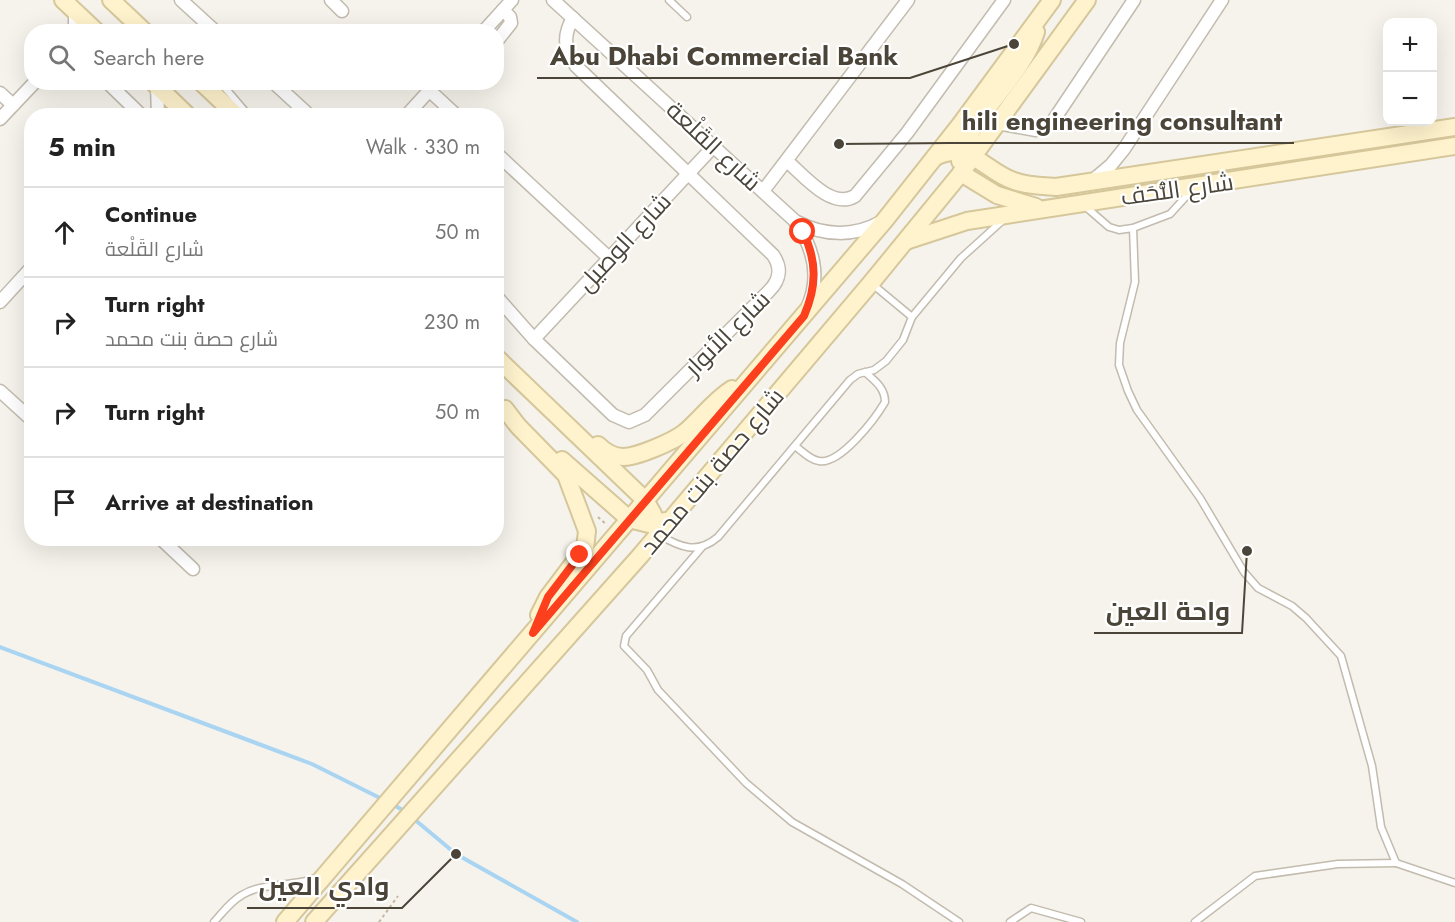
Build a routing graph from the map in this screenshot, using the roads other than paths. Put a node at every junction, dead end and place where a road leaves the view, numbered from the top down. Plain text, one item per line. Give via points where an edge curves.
1 (111, 0) edge
2 (180, 0) edge
3 (331, 0) edge
4 (512, 0) edge
5 (553, 0) edge
6 (669, 0) edge
7 (908, 0) edge
8 (1004, 0) edge
9 (1052, 0) edge
10 (1087, 0) edge
11 (1134, 0) edge
12 (1222, 0) edge
13 (69, 6) edge
14 (503, 10) junction
15 (342, 11) dead end
16 (687, 17) dead end
17 (573, 18) junction
18 (1038, 19) junction
19 (73, 24) edge
20 (88, 24) edge
21 (136, 24) edge
22 (207, 24) edge
23 (490, 24) edge
24 (504, 32) edge
25 (27, 90) edge
26 (115, 90) edge
27 (156, 90) edge
28 (161, 90) edge
29 (209, 90) edge
30 (227, 90) edge
31 (282, 90) edge
32 (431, 90) edge
33 (436, 90) edge
34 (0, 93) edge
35 (13, 105) junction
36 (134, 108) edge
37 (157, 108) edge
38 (180, 108) edge
39 (229, 108) edge
40 (242, 108) edge
41 (301, 108) edge
42 (414, 108) edge
43 (451, 108) edge
44 (0, 119) edge
45 (998, 123) junction
46 (1455, 127) edge
47 (714, 146) junction
48 (1455, 146) edge
49 (1124, 149) junction
50 (967, 154) junction
51 (935, 157) junction
52 (504, 160) edge
53 (788, 162) junction
54 (961, 174) junction
55 (687, 175) junction
56 (1136, 176) junction
57 (1087, 184) junction
58 (1195, 187) junction
59 (763, 191) junction
60 (1081, 202) junction
61 (1042, 208) junction
62 (1008, 215) junction
63 (794, 220) junction
64 (885, 220) junction
65 (1133, 228) junction
66 (903, 243) junction
67 (609, 258) junction
68 (24, 276) edge
69 (870, 283) junction
70 (0, 302) edge
71 (504, 305) edge
72 (804, 316) junction
73 (912, 317) junction
74 (534, 339) junction
75 (504, 364) edge
76 (865, 372) junction
77 (747, 382) junction
78 (0, 391) edge
79 (548, 405) junction
80 (504, 408) edge
81 (504, 409) edge
82 (24, 413) edge
83 (795, 446) junction
84 (645, 500) junction
85 (629, 519) junction
86 (662, 526) junction
87 (169, 546) edge
88 (702, 547) junction
89 (193, 569) dead end
90 (533, 633) junction
91 (1396, 863) junction
92 (328, 873) junction
93 (1455, 883) edge
94 (214, 922) edge
95 (285, 922) edge
96 (314, 922) edge
97 (959, 922) edge
98 (1010, 922) edge
99 (1081, 922) edge
100 (1195, 922) edge

1 - 21 main road
2 - 22 street
3 - 15 street
4 - 14 street
5 - 17 street, شارع القَلْعة
6 - 16 lane
7 - 53 street
8 - 53 street via 907,133 855,196 834,199
9 - 18 main road, شارع حصة بنت محمد
10 - 45 main road, شارع حصة بنت محمد
11 - 45 street via 1051,124 1036,130
12 - 49 street
13 - 19 street
13 - 20 main road
14 - 23 street
14 - 24 street via 511,23
17 - 47 street, شارع القَلْعة
17 - 55 street, شارع الأنوار via 566,30 565,43 576,66
18 - 50 main road via 1025,58 971,133
18 - 51 main road, شارع حصة بنت محمد
25 - 35 street
26 - 36 street
27 - 37 street
28 - 38 main road
29 - 39 main road
30 - 40 lane
31 - 41 street
32 - 42 street
33 - 43 street
34 - 35 street
35 - 44 street
45 - 50 main road, شارع حصة بنت محمد
46 - 56 main road, شارع التُّحَف
47 - 55 street, شارع الوصيل
47 - 59 street, شارع القَلْعة
48 - 58 main road, شارع التُّحَف
49 - 56 street via 1124,162
49 - 57 street
50 - 51 main road via 948,151
50 - 54 main road, شارع حصة بنت محمد
50 - 57 main road, شارع التُّحَف via 1024,184
51 - 64 main road, شارع حصة بنت محمد
52 - 67 street
53 - 59 street
54 - 61 main road via 997,195
54 - 66 main road, شارع حصة بنت محمد
55 - 67 street, شارع الوصيل
55 - 74 street, شارع الأنوار via 777,261 779,276 769,291 635,421 617,419
56 - 57 main road, شارع التُّحَف
58 - 60 main road, شارع التُّحَف
58 - 65 lane via 1170,214
59 - 63 street, شارع القَلْعة
60 - 61 main road, شارع التُّحَف
60 - 65 lane via 1109,227
61 - 62 main road, شارع التُّحَف
62 - 66 main road, شارع التُّحَف via 953,224
62 - 73 lane via 961,258
63 - 64 street, شارع القَلْعة via 816,230 840,233 863,230
63 - 72 street, شارع القَلْعة via 809,245 814,266 813,288
64 - 72 main road, شارع حصة بنت محمد
65 - 91 lane via 1135,282 1119,344 1119,365 1128,391 1244,572 1258,588 1306,618 1341,656 1372,766 1381,826
66 - 69 main road, شارع حصة بنت محمد
67 - 74 street, شارع الوصيل
68 - 70 street
69 - 73 lane
69 - 86 main road, شارع حصة بنت محمد
71 - 74 street, شارع الأنوار
72 - 77 main road, شارع حصة بنت محمد
73 - 76 lane via 903,339 886,361
75 - 79 main road
76 - 83 lane via 850,380
76 - 83 lane via 885,394 885,402 843,453 832,460 819,461
77 - 79 main road via 716,401 681,435 629,456 607,453 575,422
77 - 84 main road, شارع حصة بنت محمد
78 - 82 street
79 - 84 main road
80 - 85 main road
81 - 90 main road via 566,475 587,531 585,548 548,597
83 - 88 lane via 718,537
84 - 85 main road, شارع حصة بنت محمد
84 - 86 main road
85 - 86 main road
85 - 90 main road, شارع حصة بنت محمد
86 - 88 lane via 681,548
86 - 96 main road, شارع حصة بنت محمد
87 - 89 street
88 - 97 lane via 626,636 624,646 647,670 658,690 746,783 792,822 902,884
90 - 92 main road, شارع حصة بنت محمد
91 - 93 lane
91 - 100 lane via 1338,864 1255,876
92 - 94 lane via 300,884 251,891 233,901
92 - 95 main road, شارع حصة بنت محمد
98 - 99 lane via 1031,908

